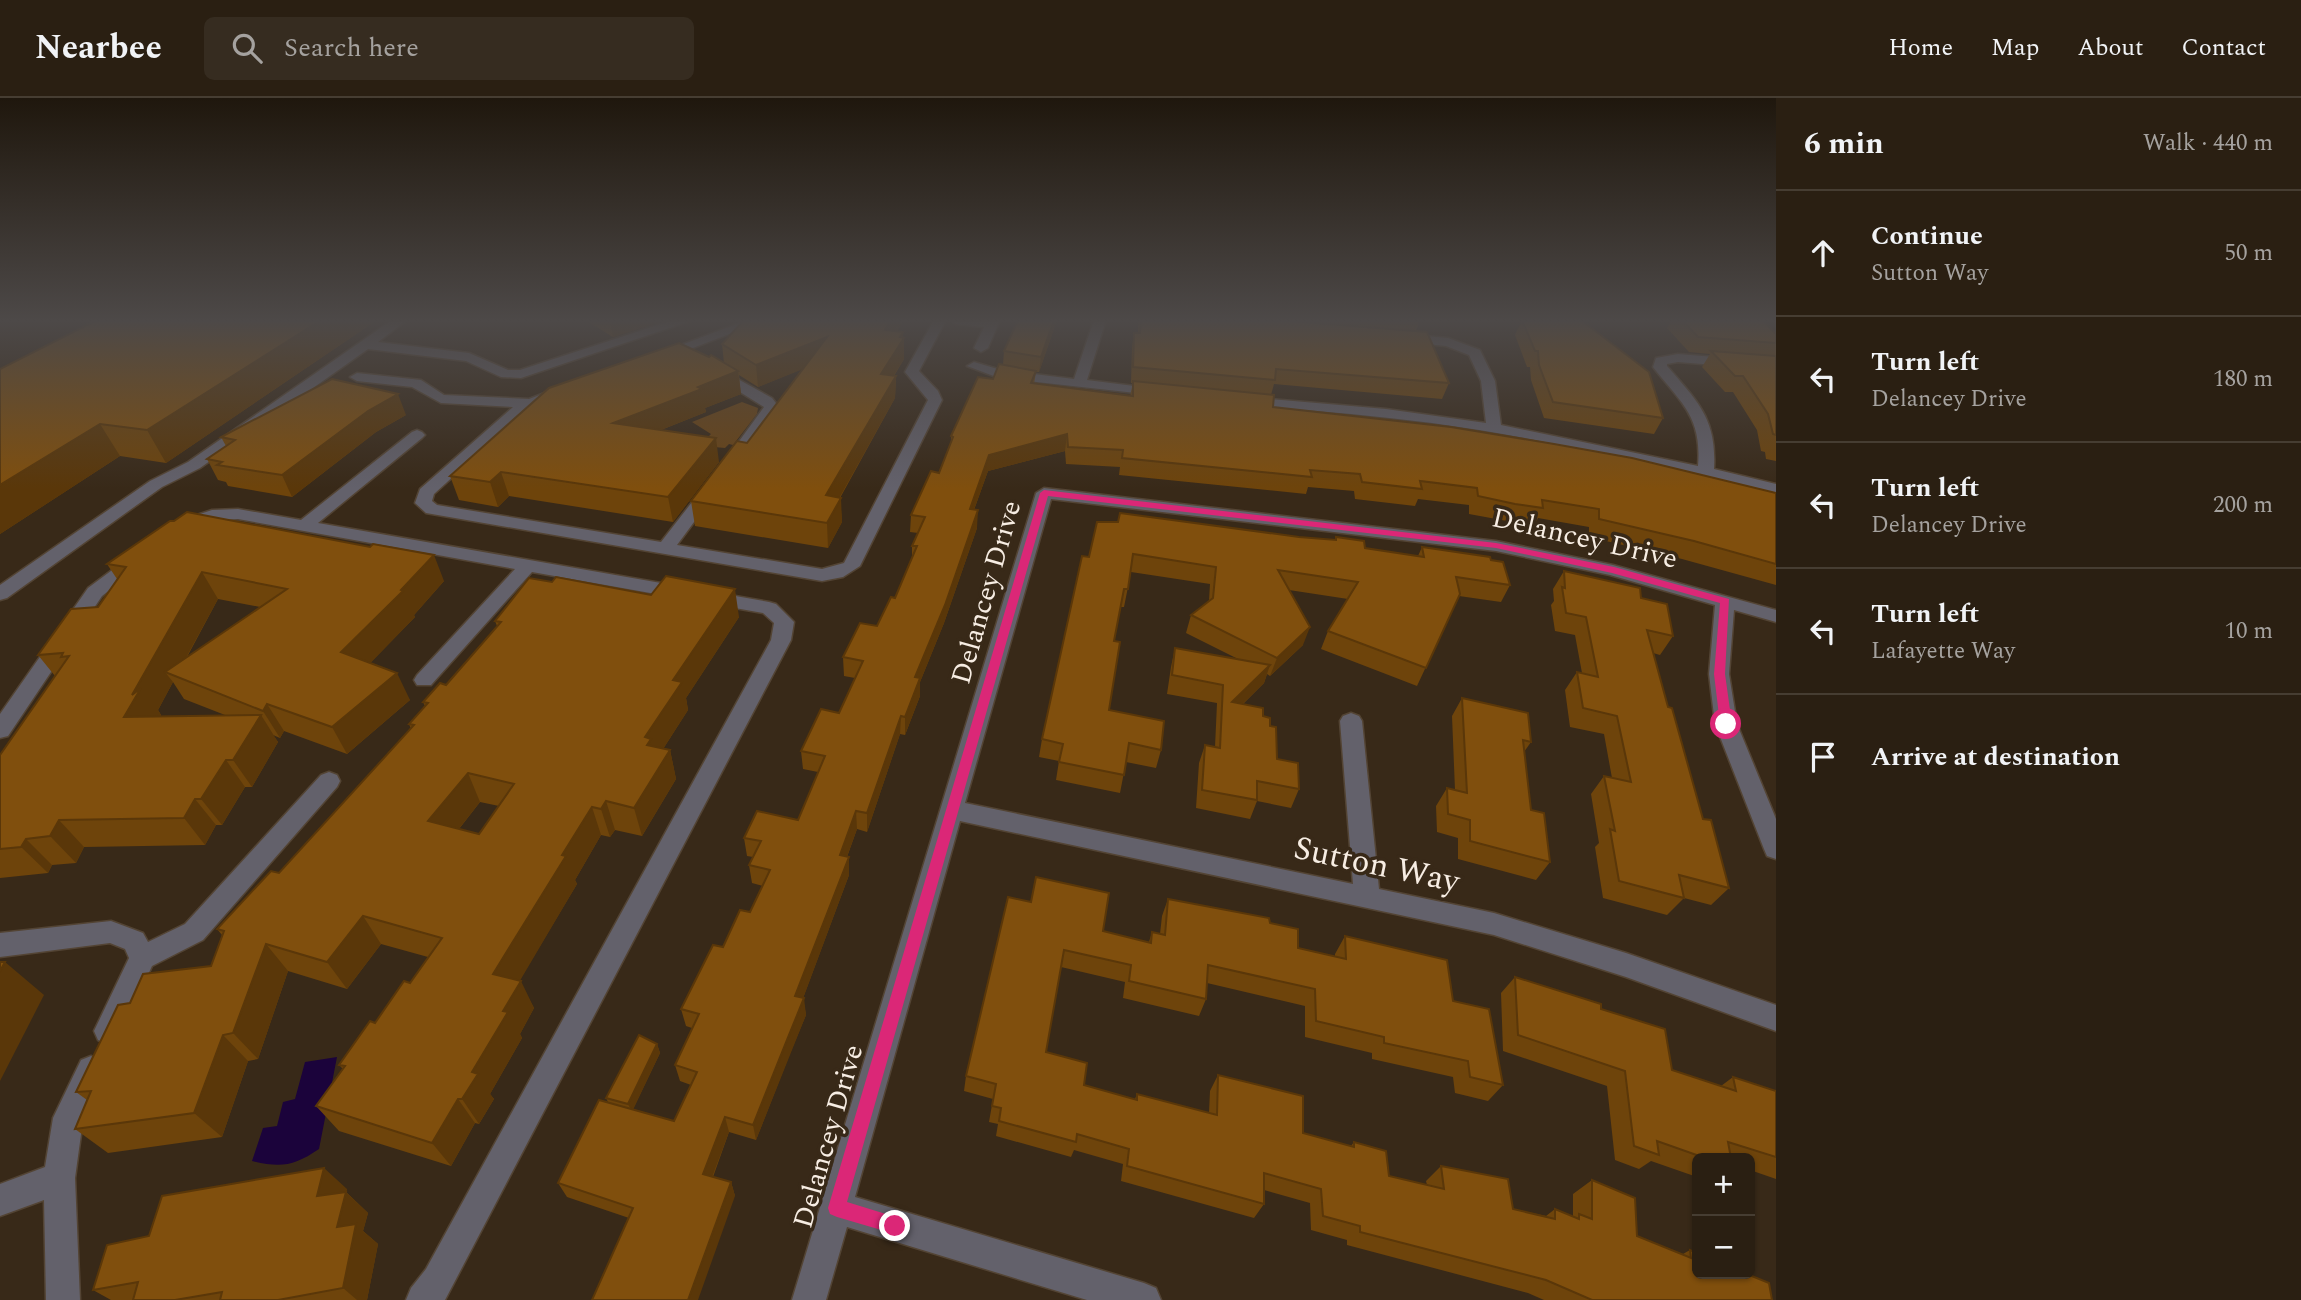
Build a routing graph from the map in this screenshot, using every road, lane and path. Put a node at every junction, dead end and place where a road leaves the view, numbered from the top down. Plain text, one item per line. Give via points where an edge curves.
1 (321, 376) edge
2 (727, 376) edge
3 (916, 376) edge
4 (1016, 376) edge
5 (1082, 376) edge
6 (1487, 376) edge
7 (1668, 376) edge
8 (357, 377) dead end
9 (1079, 384) junction
10 (577, 385) edge
11 (1178, 396) edge
12 (1230, 400) edge
13 (528, 402) junction
14 (1494, 429) junction
15 (417, 435) dead end
16 (1706, 472) junction
17 (1776, 489) edge
18 (304, 526) junction
19 (171, 534) edge
20 (666, 548) junction
21 (149, 551) edge
22 (527, 566) junction
23 (0, 594) edge
24 (1725, 601) junction
25 (1776, 616) edge
26 (424, 680) dead end
27 (1351, 721) dead end
28 (0, 730) edge
29 (329, 782) dead end
30 (953, 810) junction
31 (1776, 849) edge
32 (1367, 895) junction
33 (0, 945) edge
34 (142, 958) junction
35 (1776, 1018) edge
36 (59, 1178) junction
37 (0, 1200) edge
38 (837, 1208) junction
39 (63, 1300) edge
40 (424, 1300) edge
41 (809, 1300) edge
42 (1144, 1300) edge

1 - 23 street via 194,465 156,484
2 - 20 street via 772,407
3 - 20 street via 935,400 848,568 822,575
4 - 9 street
5 - 9 street
6 - 14 street
7 - 16 street via 1705,424
8 - 13 street via 416,383 435,397 450,400
9 - 11 street
10 - 13 street
12 - 14 street via 1391,414
13 - 20 street via 426,492 422,500 426,506
14 - 16 street
15 - 18 street
16 - 17 street
18 - 19 street via 229,513 193,520
18 - 22 street
21 - 28 street via 96,592
22 - 26 street
22 - 40 street via 769,608 784,622 781,640
24 - 25 street, Delancey Drive
24 - 30 street, Delancey Drive via 1614,570 1496,545 1044,493
24 - 31 street via 1719,674 1726,724
27 - 32 street
29 - 34 street via 194,932
30 - 32 street, Sutton Way
30 - 38 street, Delancey Drive
32 - 35 street, Sutton Way via 1555,941
33 - 34 street via 111,932 134,941
34 - 36 street via 68,1118
36 - 37 street
36 - 39 street
38 - 41 street, Delancey Drive
38 - 42 street

